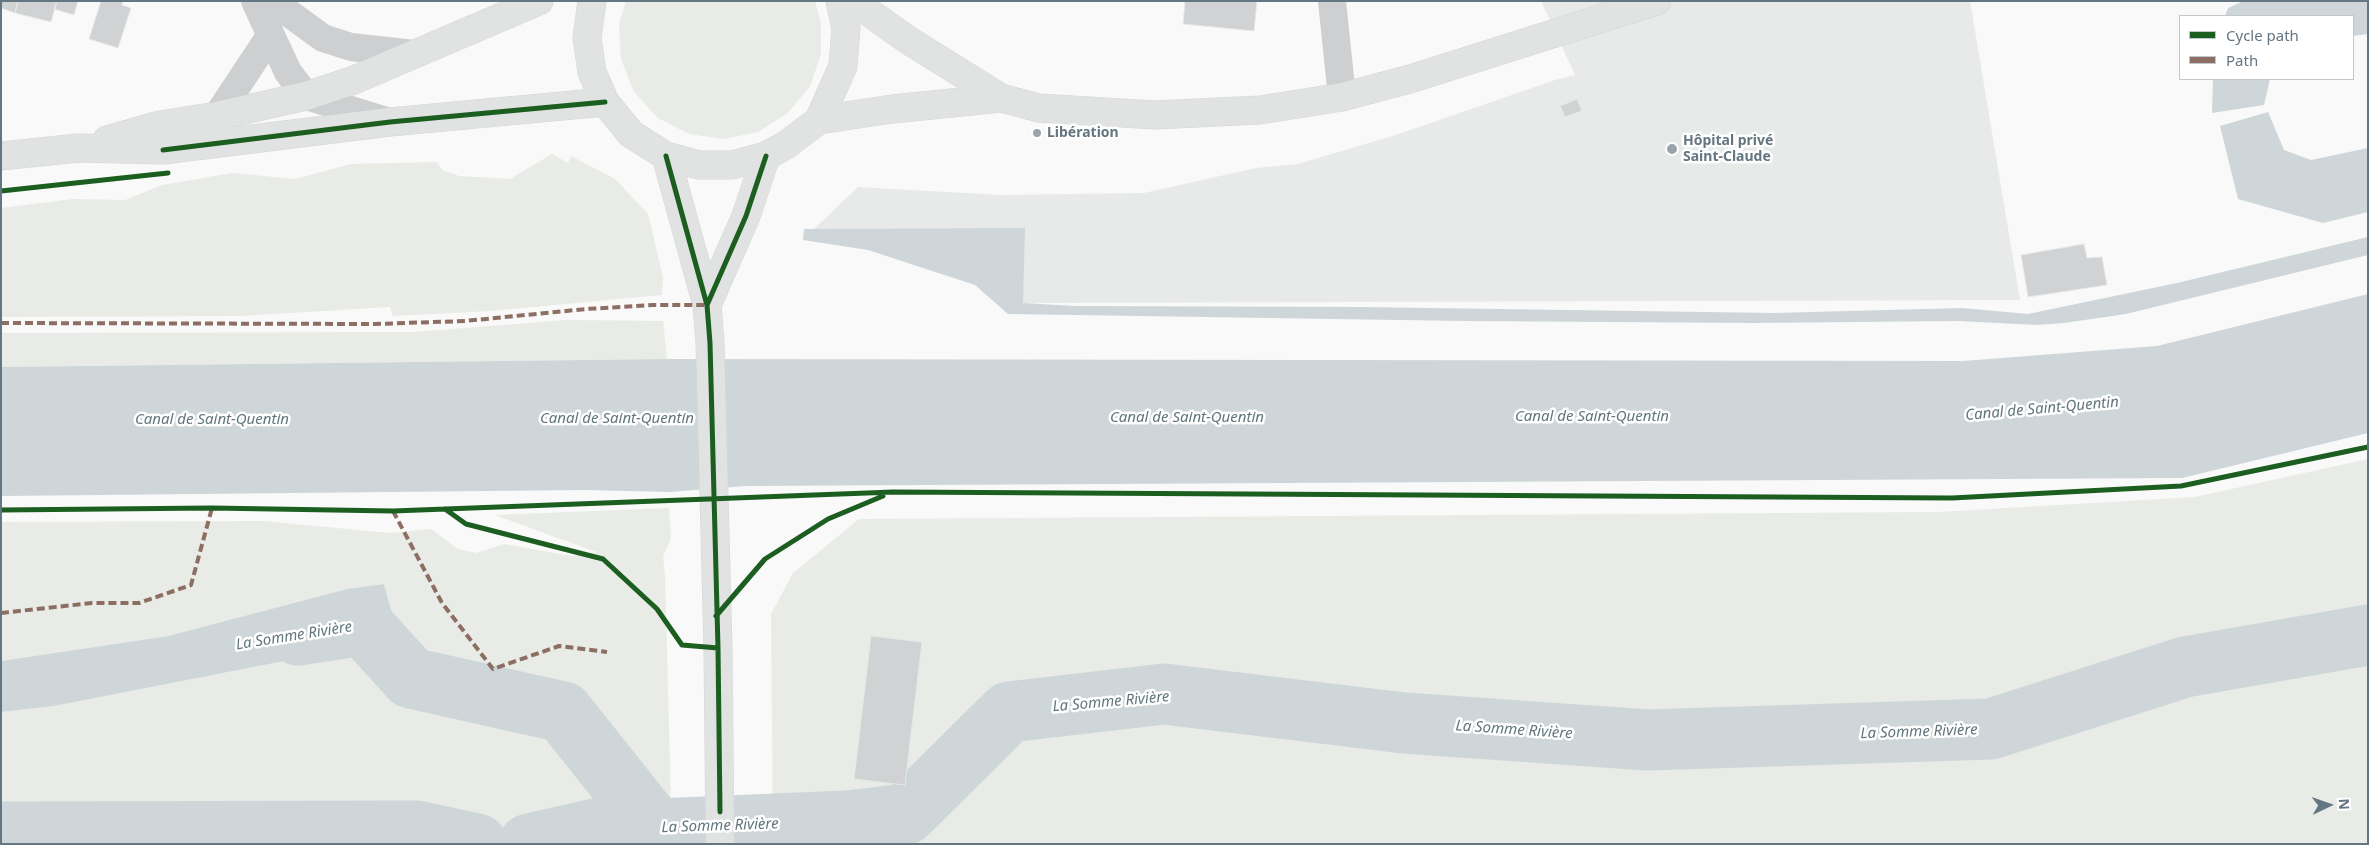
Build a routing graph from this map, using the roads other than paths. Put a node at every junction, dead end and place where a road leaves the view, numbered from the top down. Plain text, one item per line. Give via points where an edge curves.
1 (255, 1) edge
2 (272, 1) edge
3 (539, 1) edge
4 (592, 1) edge
5 (840, 1) edge
6 (853, 1) edge
7 (1332, 1) edge
8 (1657, 1) edge
9 (270, 36) junction
10 (414, 54) junction
11 (306, 96) junction
12 (1342, 97) junction
13 (1001, 98) junction
14 (605, 102) junction
15 (217, 116) junction
16 (819, 120) junction
17 (390, 122) junction
18 (78, 148) junction
19 (1, 156) edge
20 (666, 156) junction
21 (766, 156) junction
22 (707, 305) junction
23 (720, 844) edge

1 - 9 street
2 - 10 street via 323,38 351,47
3 - 10 street
4 - 14 street via 587,38 592,72
5 - 16 street via 846,28 843,66
6 - 13 street
7 - 12 street
8 - 12 street via 1410,79
9 - 11 street via 288,72
9 - 15 street
10 - 11 street
11 - 15 street
11 - 17 street
12 - 13 street via 1260,110 1155,115 1039,108
13 - 16 street
14 - 17 street
14 - 20 street via 631,134
15 - 18 street via 160,125
16 - 21 street
17 - 18 street via 163,150
18 - 19 street
20 - 21 street via 699,165 732,165
20 - 22 street
21 - 22 street via 746,216
22 - 23 street

